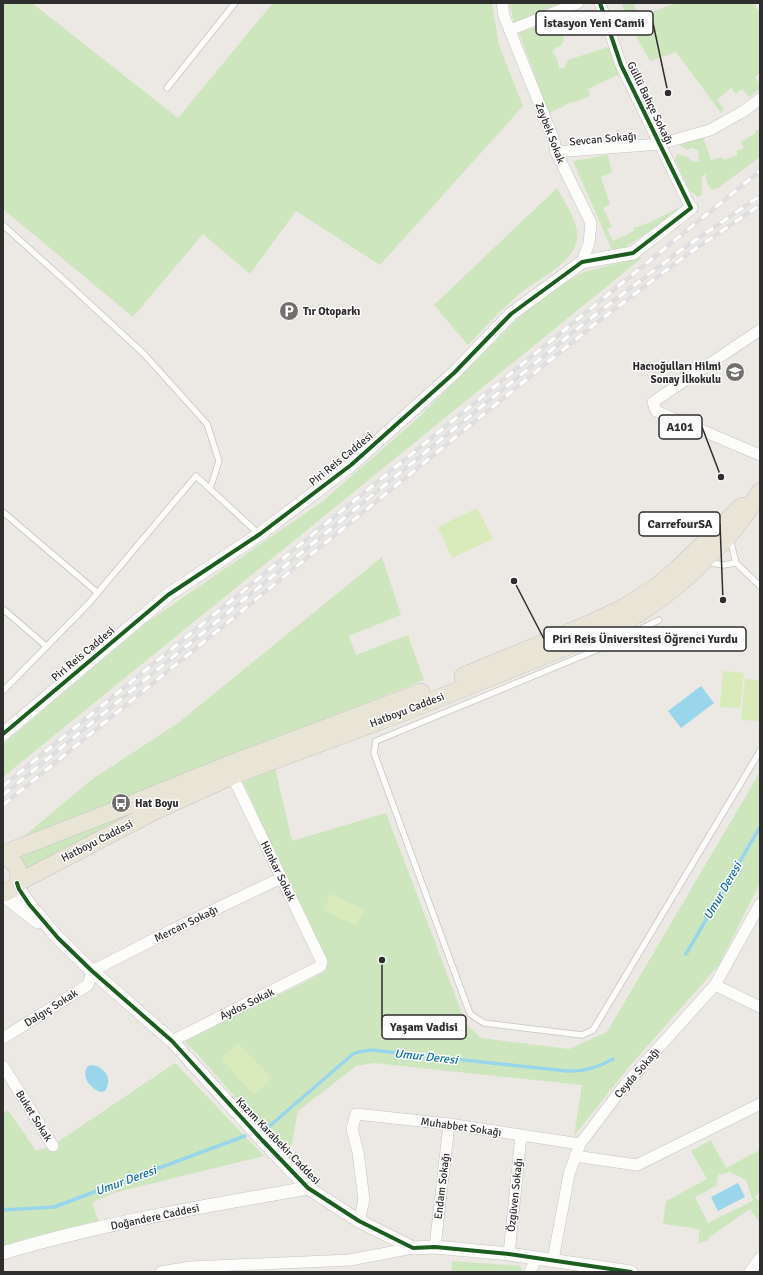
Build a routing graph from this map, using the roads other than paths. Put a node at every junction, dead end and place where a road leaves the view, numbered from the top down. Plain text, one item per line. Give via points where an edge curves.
1 (235, 3) edge
2 (502, 3) edge
3 (578, 3) edge
4 (600, 3) edge
5 (510, 30) junction
6 (166, 88) dead end
7 (760, 99) edge
8 (660, 144) junction
9 (556, 152) junction
10 (691, 208) joint
11 (3, 225) edge
12 (582, 262) junction
13 (760, 330) edge
14 (760, 455) edge
15 (210, 489) junction
16 (760, 490) edge
17 (3, 512) edge
18 (260, 534) junction
19 (729, 537) junction
20 (704, 561) junction
21 (736, 563) junction
22 (760, 586) edge
23 (98, 592) junction
24 (3, 609) edge
25 (659, 620) dead end
26 (46, 646) junction
27 (3, 691) edge
28 (3, 734) edge
29 (760, 751) edge
30 (230, 770) junction
31 (3, 855) edge
32 (281, 878) junction
33 (17, 882) junction
34 (3, 894) edge
35 (760, 904) edge
36 (58, 938) junction
37 (321, 966) joint
38 (92, 971) junction
39 (715, 985) junction
40 (760, 1007) edge
41 (3, 1038) edge
42 (172, 1041) junction
43 (3, 1066) edge
44 (758, 1107) edge
45 (449, 1124) junction
46 (521, 1136) junction
47 (580, 1144) junction
48 (53, 1146) dead end
49 (575, 1156) junction
50 (308, 1188) junction
51 (359, 1221) junction
52 (435, 1247) junction
53 (413, 1248) junction
54 (3, 1253) edge
55 (508, 1254) junction
56 (536, 1258) junction
57 (760, 1258) edge
58 (553, 1260) junction
59 (604, 1270) edge
60 (161, 1272) edge
61 (530, 1272) edge
62 (631, 1272) edge
63 (750, 1272) edge

1 - 6 lane
2 - 5 street, Zeybek Sokak
3 - 5 street
4 - 8 street, Güllü Bahçe Sokağı via 621,66
5 - 9 street, Zeybek Sokak via 554,140
7 - 8 street, Sevcan Sokağı via 710,130
8 - 9 street, Sevcan Sokağı
8 - 10 street, Güllü Bahçe Sokağı
9 - 12 street, Zeybek Sokak via 591,223 589,243
10 - 12 street, Piri Reis Caddesi via 633,253
11 - 15 lane via 144,354 207,424 219,461
12 - 18 street, Piri Reis Caddesi via 511,314 454,373 351,465
13 - 14 street via 653,402 656,411
15 - 18 lane
15 - 23 lane via 196,476
16 - 19 main road, Hatboyu Caddesi via 752,507
16 - 30 main road, Hatboyu Caddesi via 677,569 657,586 621,609
17 - 23 lane
18 - 28 street, Piri Reis Caddesi via 168,596
19 - 20 main road, Hatboyu Caddesi
19 - 21 lane
20 - 21 lane via 723,565
20 - 30 main road, Hatboyu Caddesi via 670,592 616,627 404,712
21 - 22 lane
23 - 26 lane
24 - 26 lane
25 - 29 lane via 611,644 376,741 374,753 470,1014 484,1023 582,1034 593,1030
26 - 27 lane
30 - 31 main road, Hatboyu Caddesi via 130,805
30 - 32 street, Hünkar Sokak
30 - 33 main road, Hatboyu Caddesi
31 - 33 main road, Hatboyu Caddesi via 16,864 19,873
32 - 37 street, Hünkar Sokak via 322,962
32 - 38 street, Mercan Sokağı
33 - 34 main road, Hatboyu Caddesi
33 - 36 street via 29,904
34 - 36 street
35 - 39 street, Ceyda Sokağı
36 - 38 street, Kazım Karabekir Caddesi
37 - 42 street, Aydos Sokak
38 - 41 street, Dalgıç Sokak via 88,985
38 - 42 street, Kazım Karabekir Caddesi
39 - 40 street
39 - 47 street, Ceyda Sokağı via 624,1086
42 - 50 street, Kazım Karabekir Caddesi
43 - 48 street, Buket Sokak
44 - 49 street via 637,1165
45 - 46 street, Muhabbet Sokağı
45 - 51 street, Muhabbet Sokağı via 356,1114 352,1129 358,1152 364,1200
45 - 52 street, Endam Sokağı
46 - 47 street, Muhabbet Sokağı
46 - 55 street, Özgüven Sokağı
47 - 49 street, Ceyda Sokağı
49 - 58 street, Ceyda Sokağı via 569,1174
50 - 51 street, Kazım Karabekir Caddesi
50 - 54 street, Doğandere Caddesi via 103,1228
51 - 53 street, Kazım Karabekir Caddesi
52 - 53 street, Kazım Karabekir Caddesi
52 - 55 street, Kazım Karabekir Caddesi
53 - 60 street via 350,1260 190,1267
55 - 56 street, Kazım Karabekir Caddesi
56 - 58 street, Kazım Karabekir Caddesi
56 - 61 street
57 - 63 street
58 - 59 street, Kazım Karabekir Caddesi
59 - 62 street, Kazım Karabekir Caddesi

